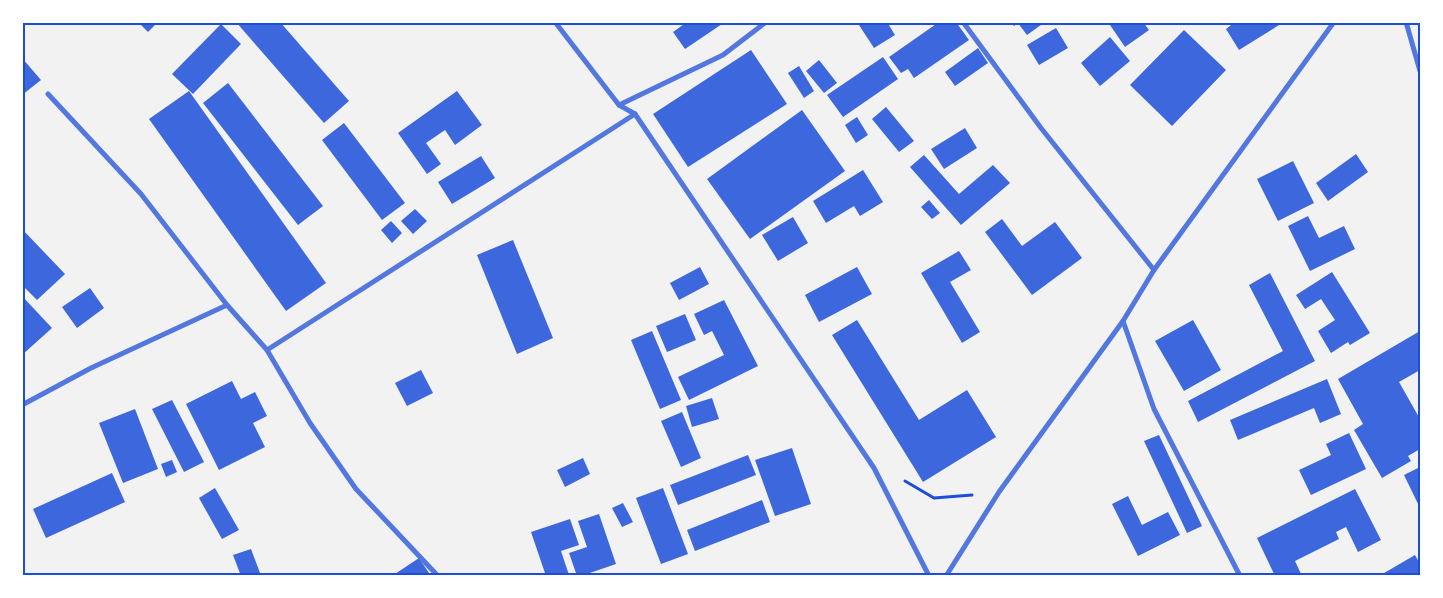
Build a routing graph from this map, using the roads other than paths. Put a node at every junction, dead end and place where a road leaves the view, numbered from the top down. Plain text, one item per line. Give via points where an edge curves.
1 (555, 22) edge
2 (766, 22) edge
3 (963, 22) edge
4 (1334, 22) edge
5 (1406, 22) edge
6 (1420, 71) edge
7 (48, 94) dead end
8 (619, 105) junction
9 (635, 114) junction
10 (1154, 270) junction
11 (227, 305) junction
12 (1123, 321) junction
13 (267, 350) junction
14 (22, 405) edge
15 (438, 576) edge
16 (929, 576) edge
17 (946, 576) edge
18 (1240, 576) edge

1 - 8 street
2 - 8 street via 723,55
3 - 10 street via 1041,128
4 - 10 street
5 - 6 street
7 - 11 street via 141,194
8 - 9 street
9 - 13 street
9 - 16 street via 874,468
10 - 12 street
11 - 13 street
11 - 14 street via 92,368
12 - 17 street via 1000,492
12 - 18 street via 1154,409
13 - 15 street via 310,423 356,489

